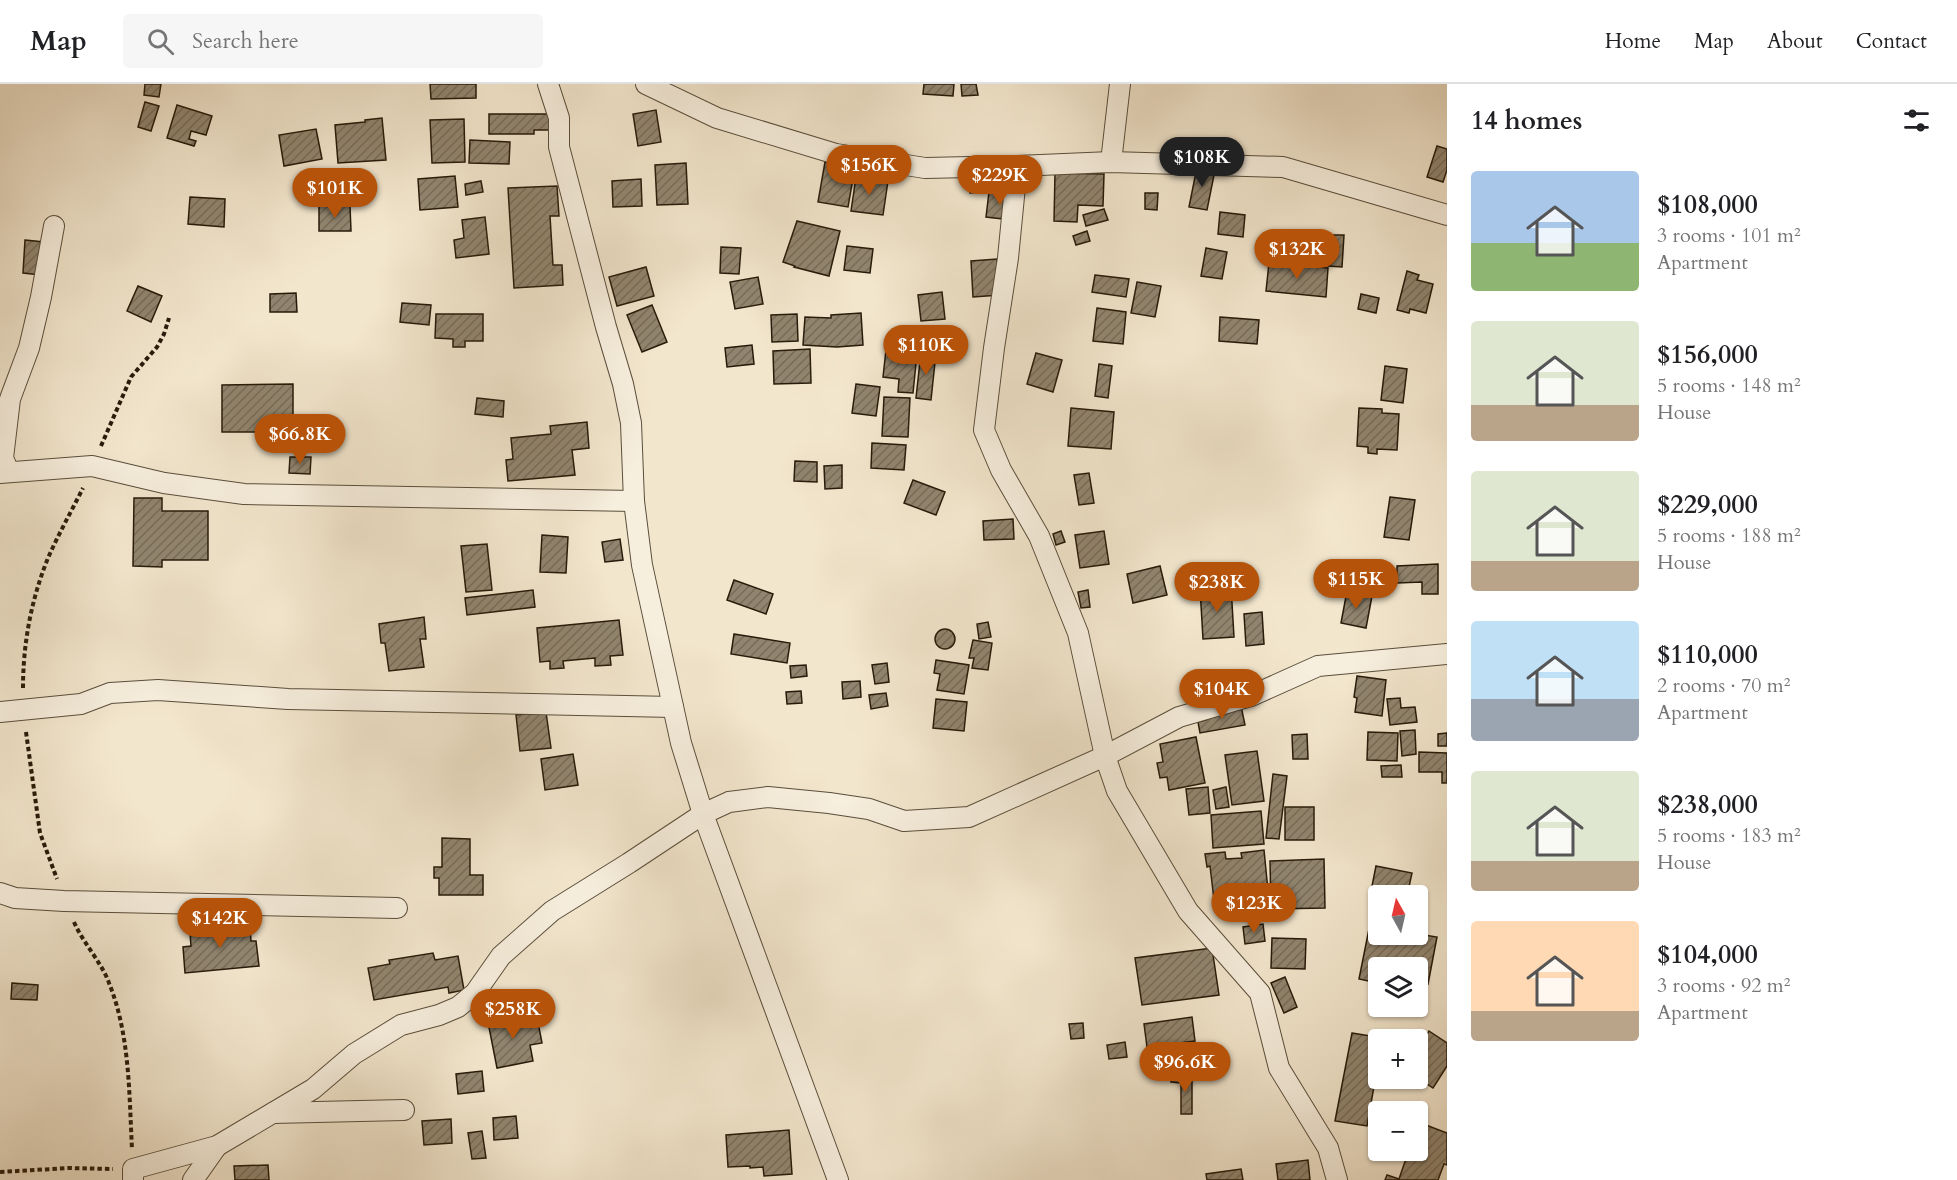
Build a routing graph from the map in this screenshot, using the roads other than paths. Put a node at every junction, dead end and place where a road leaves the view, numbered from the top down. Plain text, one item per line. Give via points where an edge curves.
1 (548, 84) edge
2 (646, 84) edge
3 (1120, 84) edge
4 (1111, 162) junction
5 (1017, 166) junction
6 (1447, 215) edge
7 (54, 226) dead end
8 (4, 472) edge
9 (634, 501) junction
10 (1447, 654) edge
11 (673, 706) junction
12 (0, 712) edge
13 (1105, 756) junction
14 (703, 814) junction
15 (0, 893) edge
16 (397, 908) dead end
17 (404, 1110) dead end
18 (270, 1113) junction
19 (217, 1146) junction
20 (133, 1175) edge
21 (193, 1180) edge
22 (838, 1180) edge
23 (1337, 1180) edge

1 - 9 street via 560,118 559,147 623,384 631,423
2 - 5 street via 717,118 836,154 925,168
3 - 4 street
4 - 5 street
4 - 6 street via 1282,167
5 - 13 street via 984,430 1001,470 1039,536 1078,633
7 - 8 street via 29,348 10,399
8 - 9 street via 92,466 164,483 244,494
9 - 11 street via 642,565
10 - 13 street via 1318,666 1251,696 1179,717
11 - 12 street via 288,699 158,690 110,693 81,704
11 - 14 street
13 - 14 street via 969,817 904,820 829,802 768,797 729,802
13 - 23 street via 1117,791 1188,911 1260,993 1280,1068 1328,1148
14 - 18 street via 552,911 501,956 475,993 458,1007 401,1025 354,1053 313,1089
14 - 22 street
15 - 16 street via 15,898 64,900
17 - 18 street
18 - 19 street
19 - 20 street
19 - 21 street

